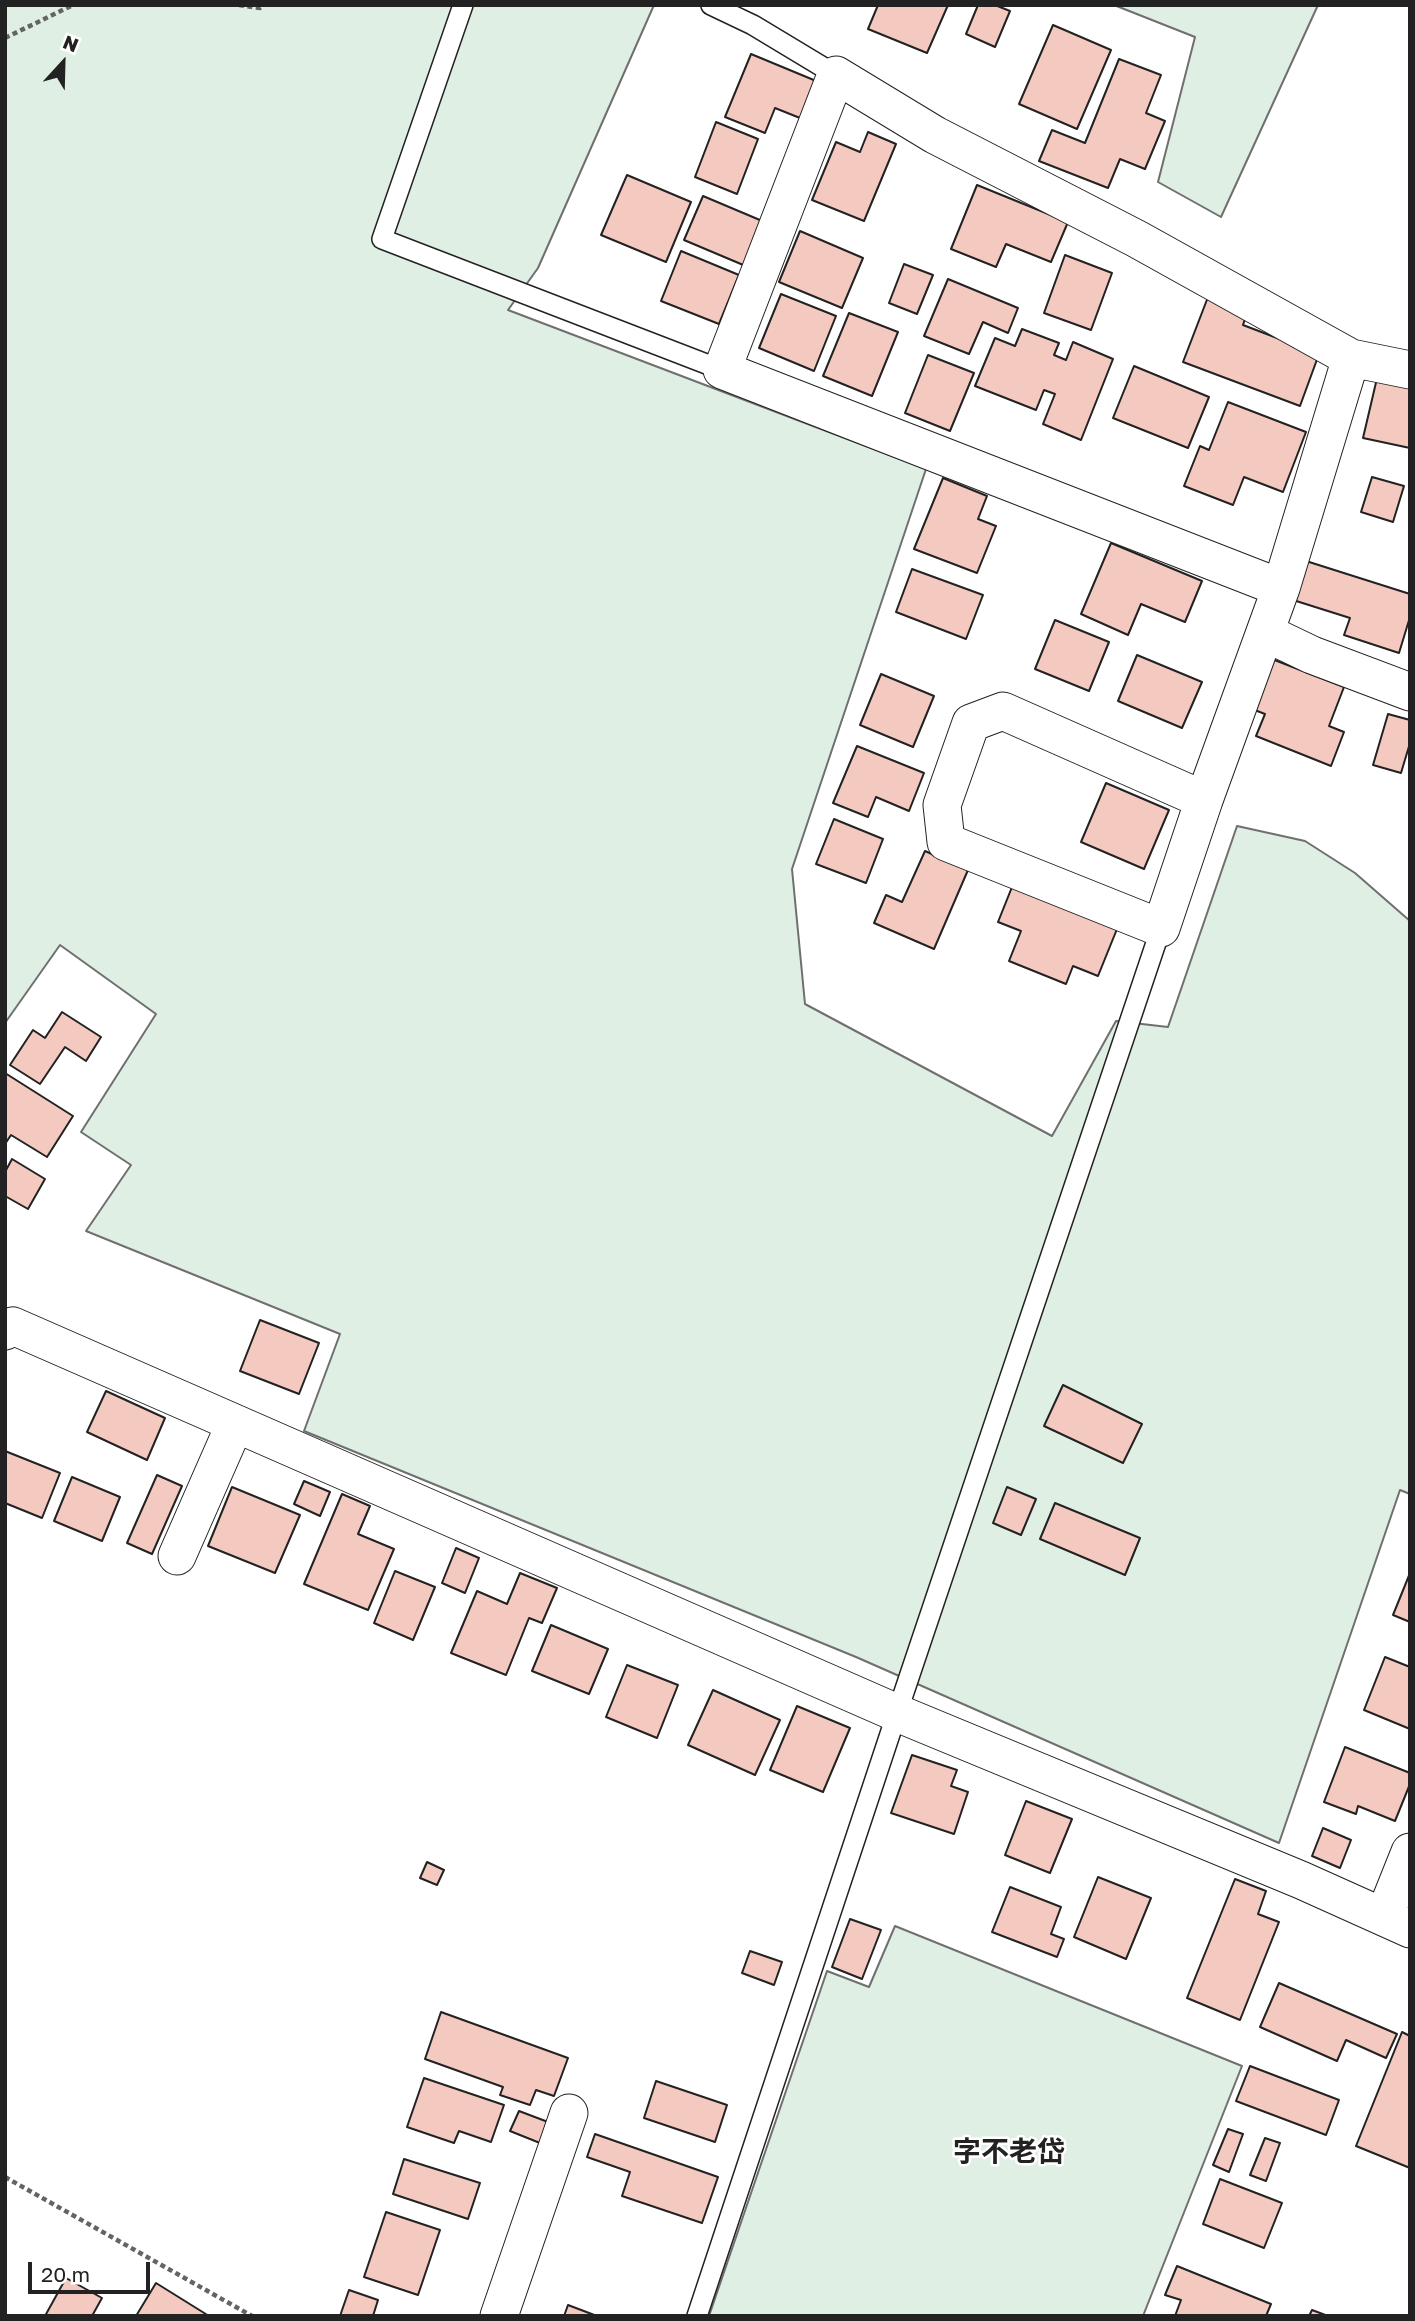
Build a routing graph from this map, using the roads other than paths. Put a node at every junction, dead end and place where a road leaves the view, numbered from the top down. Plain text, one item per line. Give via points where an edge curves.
1 (463, 5) edge
2 (711, 5) edge
3 (836, 75) junction
4 (1352, 358) junction
5 (722, 370) junction
6 (1410, 370) edge
7 (1281, 588) junction
8 (1266, 633) junction
9 (1410, 692) edge
10 (1204, 800) junction
11 (1161, 928) junction
12 (5, 1331) edge
13 (235, 1424) junction
14 (177, 1556) dead end
15 (897, 1713) junction
16 (1410, 1852) edge
17 (1397, 1923) edge
18 (569, 2113) dead end
19 (499, 2316) edge
20 (697, 2316) edge

1 - 5 lane via 382,239
2 - 3 lane
3 - 4 street via 935,135 1137,239
3 - 5 street
4 - 6 street
4 - 7 street
5 - 7 street
7 - 8 street
8 - 9 street
8 - 10 street
10 - 11 street
10 - 11 street via 1003,711 971,723 942,805 946,842
11 - 15 lane
12 - 13 street via 13,1326
13 - 14 street
13 - 15 street
15 - 17 street
15 - 20 lane
16 - 17 street
18 - 19 street

